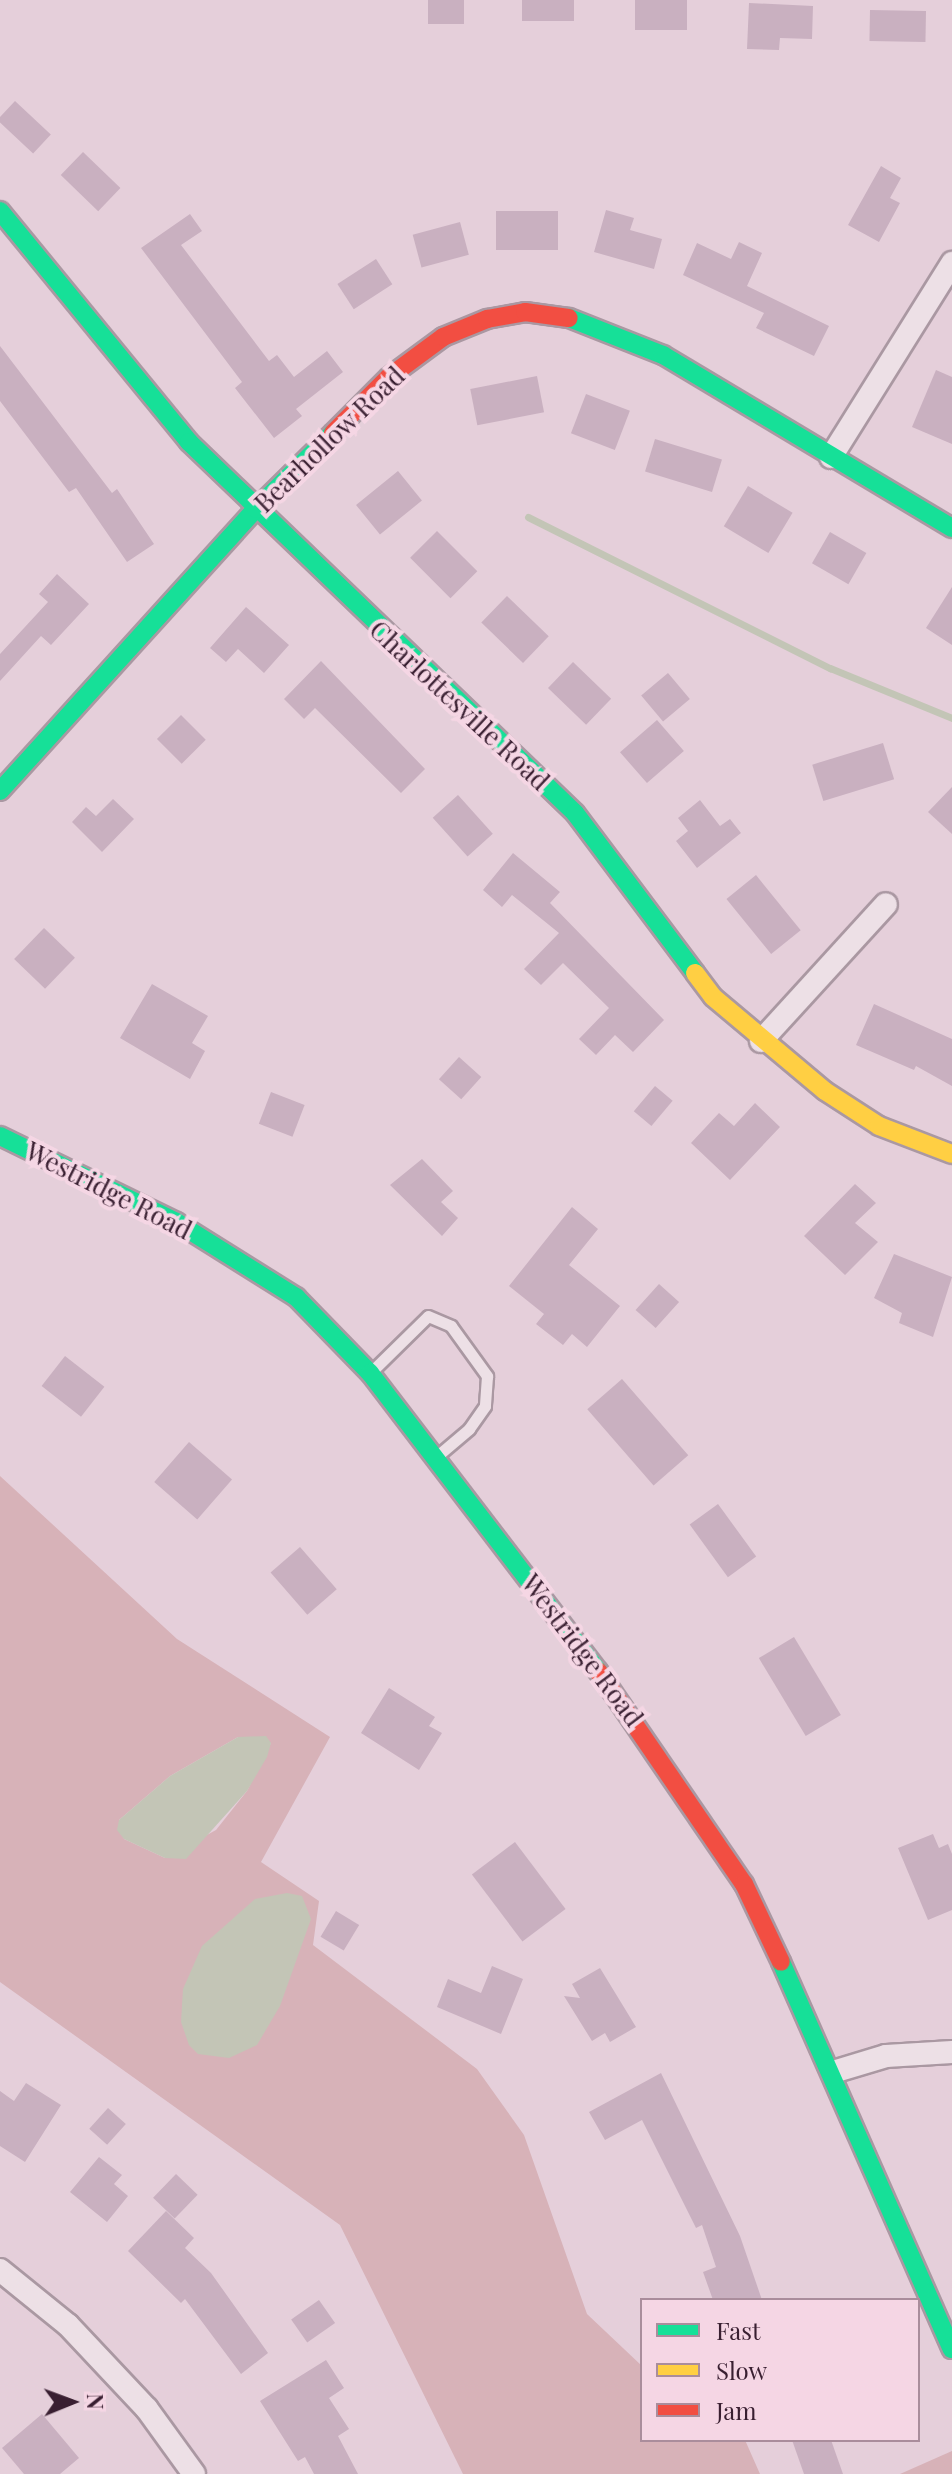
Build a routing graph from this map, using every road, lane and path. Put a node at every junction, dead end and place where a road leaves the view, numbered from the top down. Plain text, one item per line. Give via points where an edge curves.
1 (0, 211) edge
2 (952, 263) edge
3 (831, 457) junction
4 (256, 509) junction
5 (952, 528) edge
6 (0, 791) edge
7 (886, 904) dead end
8 (761, 1041) junction
9 (0, 1136) edge
10 (952, 1154) edge
11 (370, 1373) junction
12 (436, 1457) junction
13 (952, 2052) edge
14 (833, 2072) junction
15 (0, 2270) edge
16 (952, 2349) edge
17 (194, 2474) edge

1 - 4 street, Charlottesville Road via 189,442
2 - 3 street
3 - 4 street, Bearhollow Road via 663,355 572,319 525,312 443,337 389,377
3 - 5 street, Bearhollow Road
4 - 6 street, Bearhollow Road
4 - 8 street, Charlottesville Road via 575,813 713,997
7 - 8 street
8 - 10 street, Charlottesville Road via 879,1126
9 - 11 street, Westridge Road via 176,1222 260,1271 296,1297
11 - 12 street, Westridge Road
11 - 12 lane via 428,1316 451,1326 487,1376 485,1406 469,1429
12 - 14 street, Westridge Road via 674,1773 744,1884
13 - 14 street via 886,2056
14 - 16 street, Westridge Road
15 - 17 street via 68,2325 147,2409

